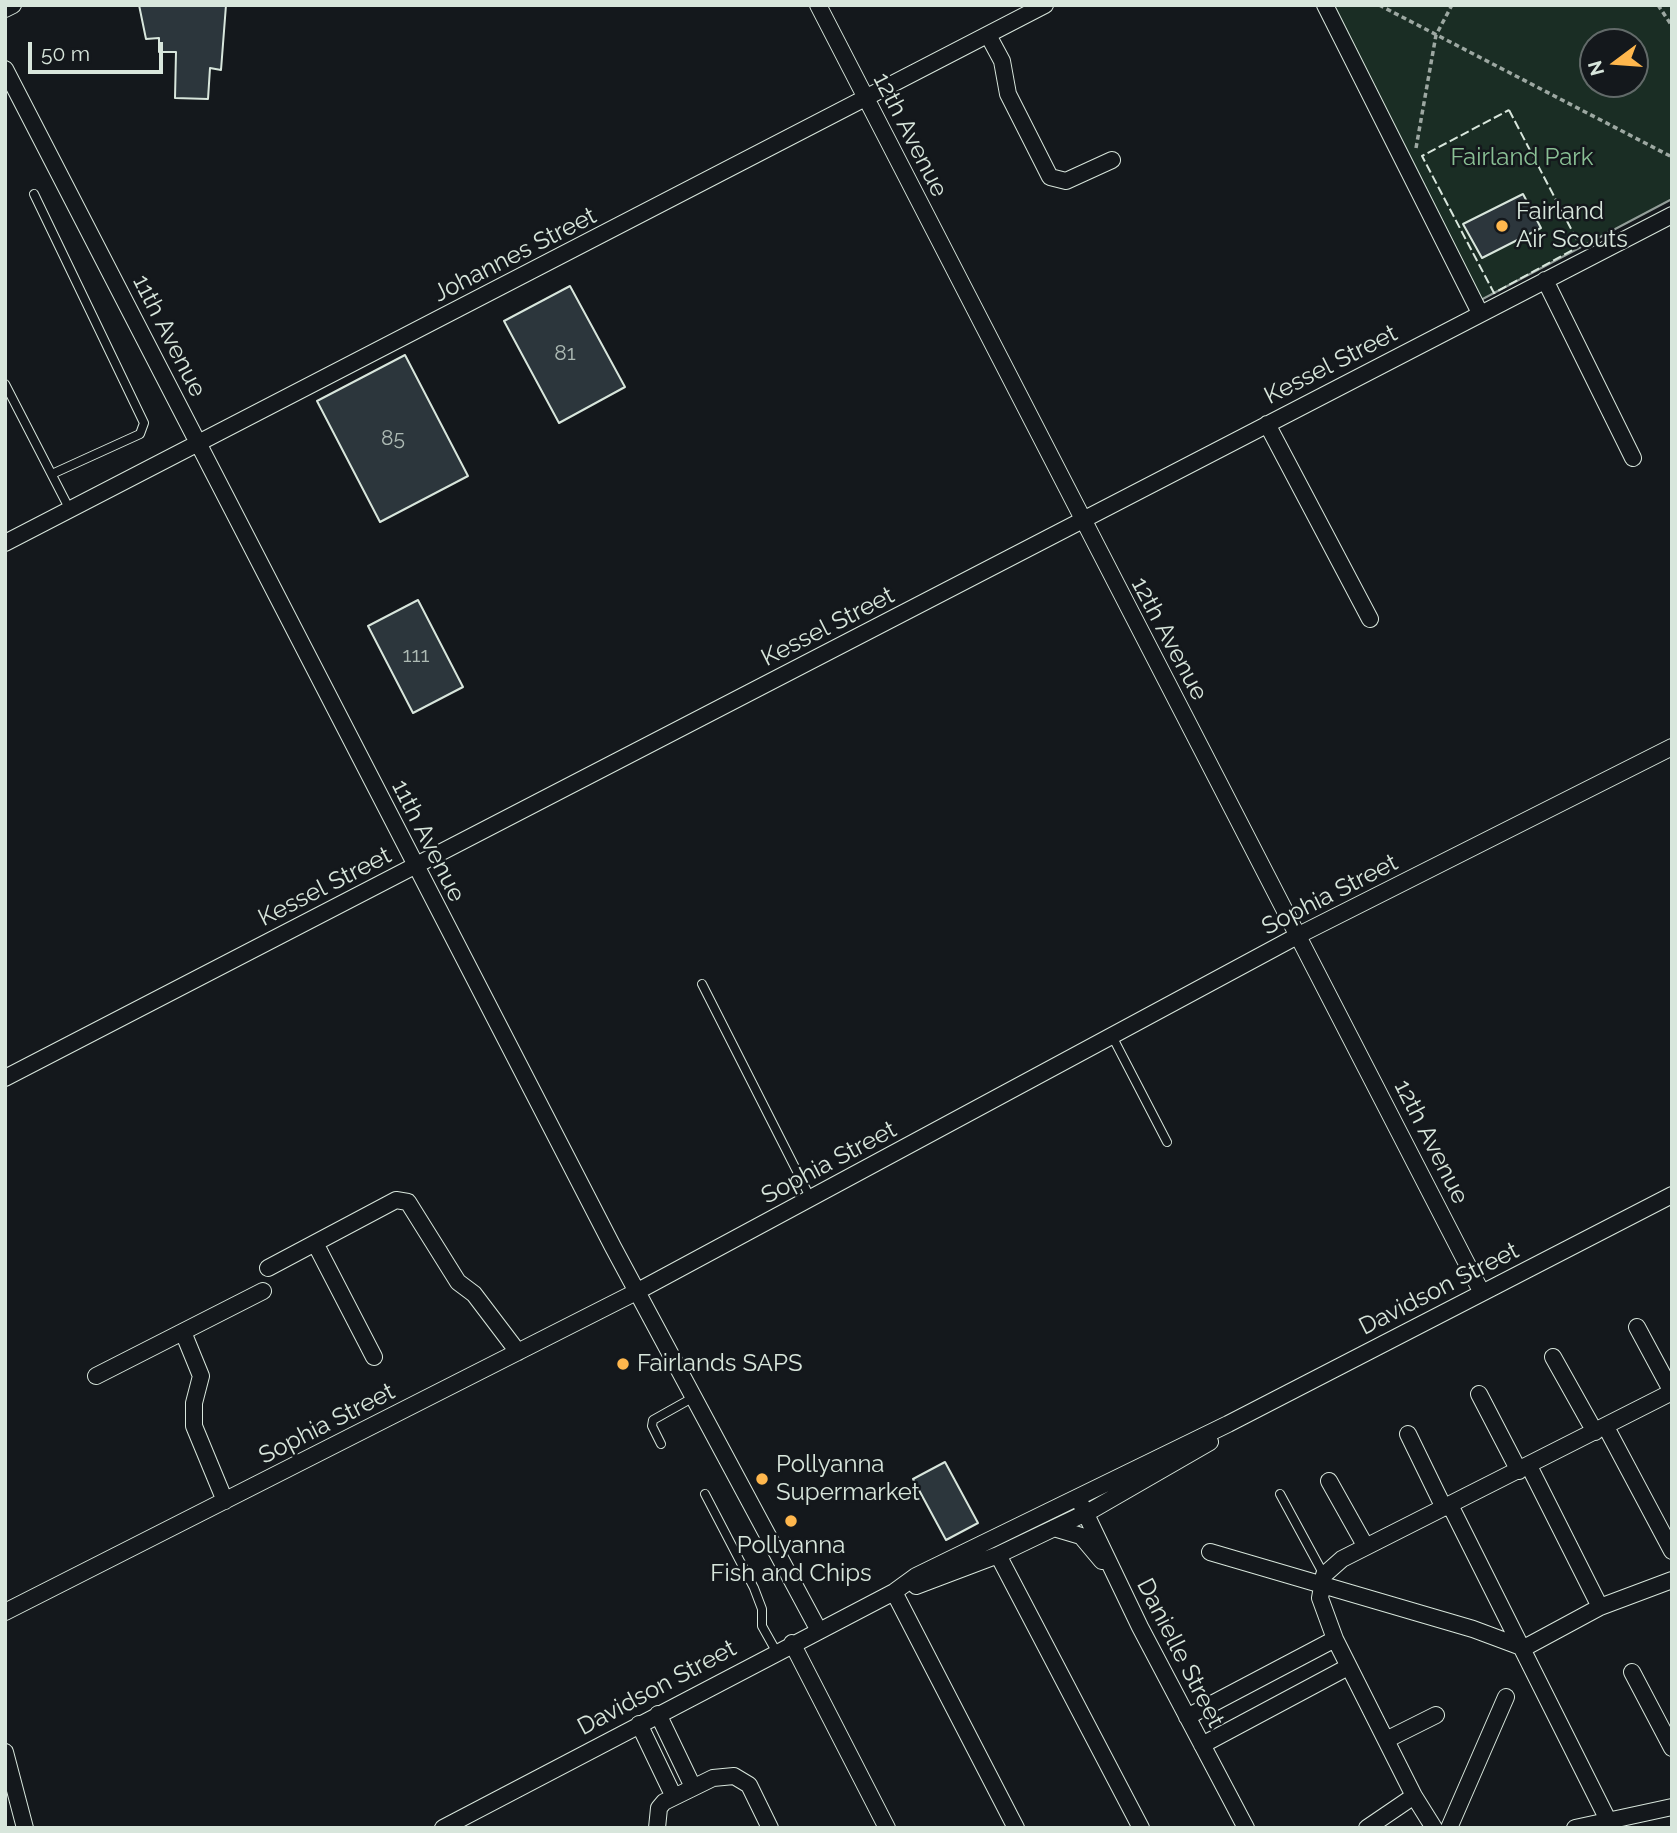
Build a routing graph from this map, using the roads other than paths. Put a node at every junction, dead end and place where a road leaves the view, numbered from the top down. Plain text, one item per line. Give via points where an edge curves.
1 (13, 5) edge
2 (818, 5) edge
3 (1045, 5) edge
4 (1325, 5) edge
5 (5, 9) edge
6 (988, 35) junction
7 (5, 69) edge
8 (865, 99) junction
9 (1112, 160) dead end
10 (34, 194) dead end
11 (1672, 215) edge
12 (1545, 279) junction
13 (1480, 313) junction
14 (5, 384) edge
15 (1267, 424) junction
16 (199, 444) junction
17 (1633, 458) dead end
18 (52, 474) junction
19 (70, 510) junction
20 (1082, 520) junction
21 (5, 543) edge
22 (1370, 619) dead end
23 (1672, 747) edge
24 (416, 866) junction
25 (1298, 935) junction
26 (702, 984) dead end
27 (1112, 1036) junction
28 (5, 1079) edge
29 (1167, 1142) dead end
30 (1672, 1195) edge
31 (811, 1199) junction
32 (315, 1243) junction
33 (268, 1268) dead end
34 (263, 1291) dead end
35 (638, 1292) junction
36 (1482, 1293) junction
37 (1637, 1327) dead end
38 (183, 1332) junction
39 (518, 1352) junction
40 (374, 1357) dead end
41 (1553, 1357) dead end
42 (96, 1376) dead end
43 (1672, 1392) edge
44 (1479, 1394) dead end
45 (694, 1397) junction
46 (1228, 1424) junction
47 (1600, 1430) junction
48 (1408, 1434) dead end
49 (661, 1444) dead end
50 (1524, 1468) junction
51 (1329, 1481) dead end
52 (705, 1494) dead end
53 (1280, 1494) dead end
54 (1078, 1497) junction
55 (225, 1501) junction
56 (1447, 1506) junction
57 (1086, 1513) junction
58 (1054, 1528) junction
59 (1366, 1547) junction
60 (1672, 1551) edge
61 (1210, 1552) dead end
62 (998, 1555) junction
63 (1322, 1579) junction
64 (1672, 1580) edge
65 (894, 1592) junction
66 (1600, 1607) junction
67 (5, 1612) edge
68 (1140, 1627) junction
69 (818, 1629) junction
70 (1335, 1639) junction
71 (792, 1643) junction
72 (1524, 1648) junction
73 (776, 1651) junction
74 (1348, 1667) junction
75 (1632, 1672) dead end
76 (1506, 1697) dead end
77 (657, 1714) junction
78 (1436, 1715) dead end
79 (1187, 1717) junction
80 (639, 1724) junction
81 (1386, 1740) junction
82 (1202, 1745) junction
83 (1672, 1748) edge
84 (5, 1752) edge
85 (693, 1787) junction
86 (1414, 1796) junction
87 (674, 1797) junction
88 (1672, 1807) edge
89 (1611, 1824) edge
90 (1140, 1827) edge
91 (25, 1828) edge
92 (443, 1828) edge
93 (657, 1828) edge
94 (770, 1828) edge
95 (887, 1828) edge
96 (1016, 1828) edge
97 (1246, 1828) edge
98 (1367, 1828) edge
99 (1434, 1828) edge
100 (1449, 1828) edge
101 (1575, 1828) edge

1 - 5 street
2 - 8 street, 12th Avenue
3 - 6 street, Johannes Street
4 - 13 street
6 - 8 street, Johannes Street
6 - 9 street via 1002,61 1008,94 1050,177 1066,181
7 - 16 street, 11th Avenue
8 - 16 street, Johannes Street
8 - 20 street, 12th Avenue
10 - 18 lane via 144,422 140,434
11 - 12 street, Kessel Street
12 - 13 street, Kessel Street
12 - 17 street
13 - 15 street, Kessel Street
14 - 18 lane
15 - 20 street, Kessel Street
15 - 22 street
16 - 19 street, Johannes Street
16 - 24 street, 11th Avenue
18 - 19 lane
19 - 21 street, Johannes Street
20 - 24 street, Kessel Street
20 - 25 street, 12th Avenue
23 - 25 street, Sophia Street
24 - 28 street, Kessel Street
24 - 35 street, 11th Avenue
25 - 27 street, Sophia Street
25 - 36 street, 12th Avenue
26 - 31 lane
27 - 29 lane
27 - 31 street, Sophia Street
30 - 36 street, Davidson Street
31 - 35 street, Sophia Street
32 - 33 street
32 - 39 street via 396,1200 408,1202 458,1282 474,1294
32 - 40 street
34 - 38 street
35 - 39 street, Sophia Street
35 - 45 street, 11th Avenue
36 - 46 street, Davidson Street
37 - 43 street
38 - 42 street
38 - 55 street via 201,1376 194,1426
39 - 55 street, Sophia Street
41 - 47 street
43 - 47 street
44 - 50 street
45 - 49 lane via 653,1420
45 - 69 street, 11th Avenue
46 - 54 street, Davidson Street
46 - 57 street, Davidson Street via 1200,1449
47 - 50 street
47 - 60 street
48 - 56 street
50 - 56 street
50 - 66 street
51 - 59 street
52 - 73 lane via 754,1588 762,1609 762,1626
53 - 63 lane
54 - 57 street, Danielle Street
54 - 65 street, Davidson Street via 916,1576
55 - 67 street, Sophia Street
56 - 59 street
56 - 72 street
57 - 58 street, Davidson Street
57 - 68 street, Danielle Street
58 - 62 street, Davidson Street
58 - 68 street via 1081,1536 1093,1549
59 - 63 street via 1342,1559
61 - 63 street
62 - 65 street, Davidson Street
62 - 90 street
63 - 70 street via 1323,1611
63 - 72 street
64 - 66 street
65 - 69 street, Davidson Street
65 - 96 street
66 - 72 street
68 - 79 street, Danielle Street
69 - 71 street, Davidson Street
70 - 74 street
70 - 79 street
71 - 73 street, Davidson Street
71 - 95 street
72 - 89 street
73 - 77 street, Davidson Street
74 - 81 street
74 - 82 street
75 - 83 street
76 - 100 street
77 - 80 street, Davidson Street
77 - 85 street
78 - 81 street
79 - 82 street, Danielle Street
80 - 87 street
80 - 92 street, Davidson Street
81 - 86 street
82 - 97 street, Danielle Street
84 - 91 street
85 - 87 street
85 - 94 street via 713,1778 741,1778
86 - 98 street
86 - 99 street
87 - 93 street via 659,1808
88 - 89 street
89 - 101 street

